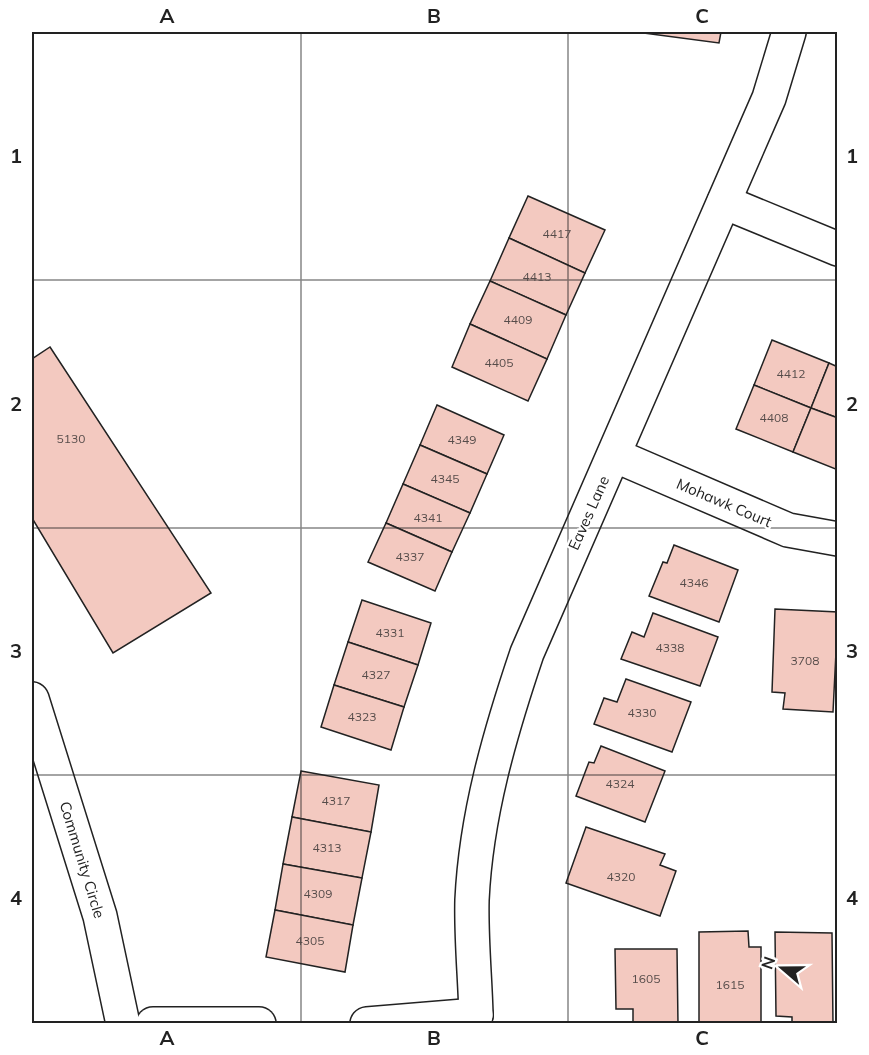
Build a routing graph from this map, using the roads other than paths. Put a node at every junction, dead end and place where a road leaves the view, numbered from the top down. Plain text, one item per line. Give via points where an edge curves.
1 (789, 32) edge
2 (724, 202) junction
3 (837, 249) edge
4 (614, 455) junction
5 (837, 539) edge
6 (32, 699) edge
7 (485, 1019) edge
8 (123, 1023) edge
9 (153, 1023) edge
10 (259, 1023) edge
11 (367, 1023) edge

1 - 2 street, Eaves Lane via 769,98
2 - 3 street
2 - 4 street, Eaves Lane
4 - 5 street, Mohawk Court via 778,526
4 - 7 street, Eaves Lane via 527,653 500,734 484,807 472,899
6 - 8 street, Community Circle via 100,916
7 - 11 street
9 - 10 street

